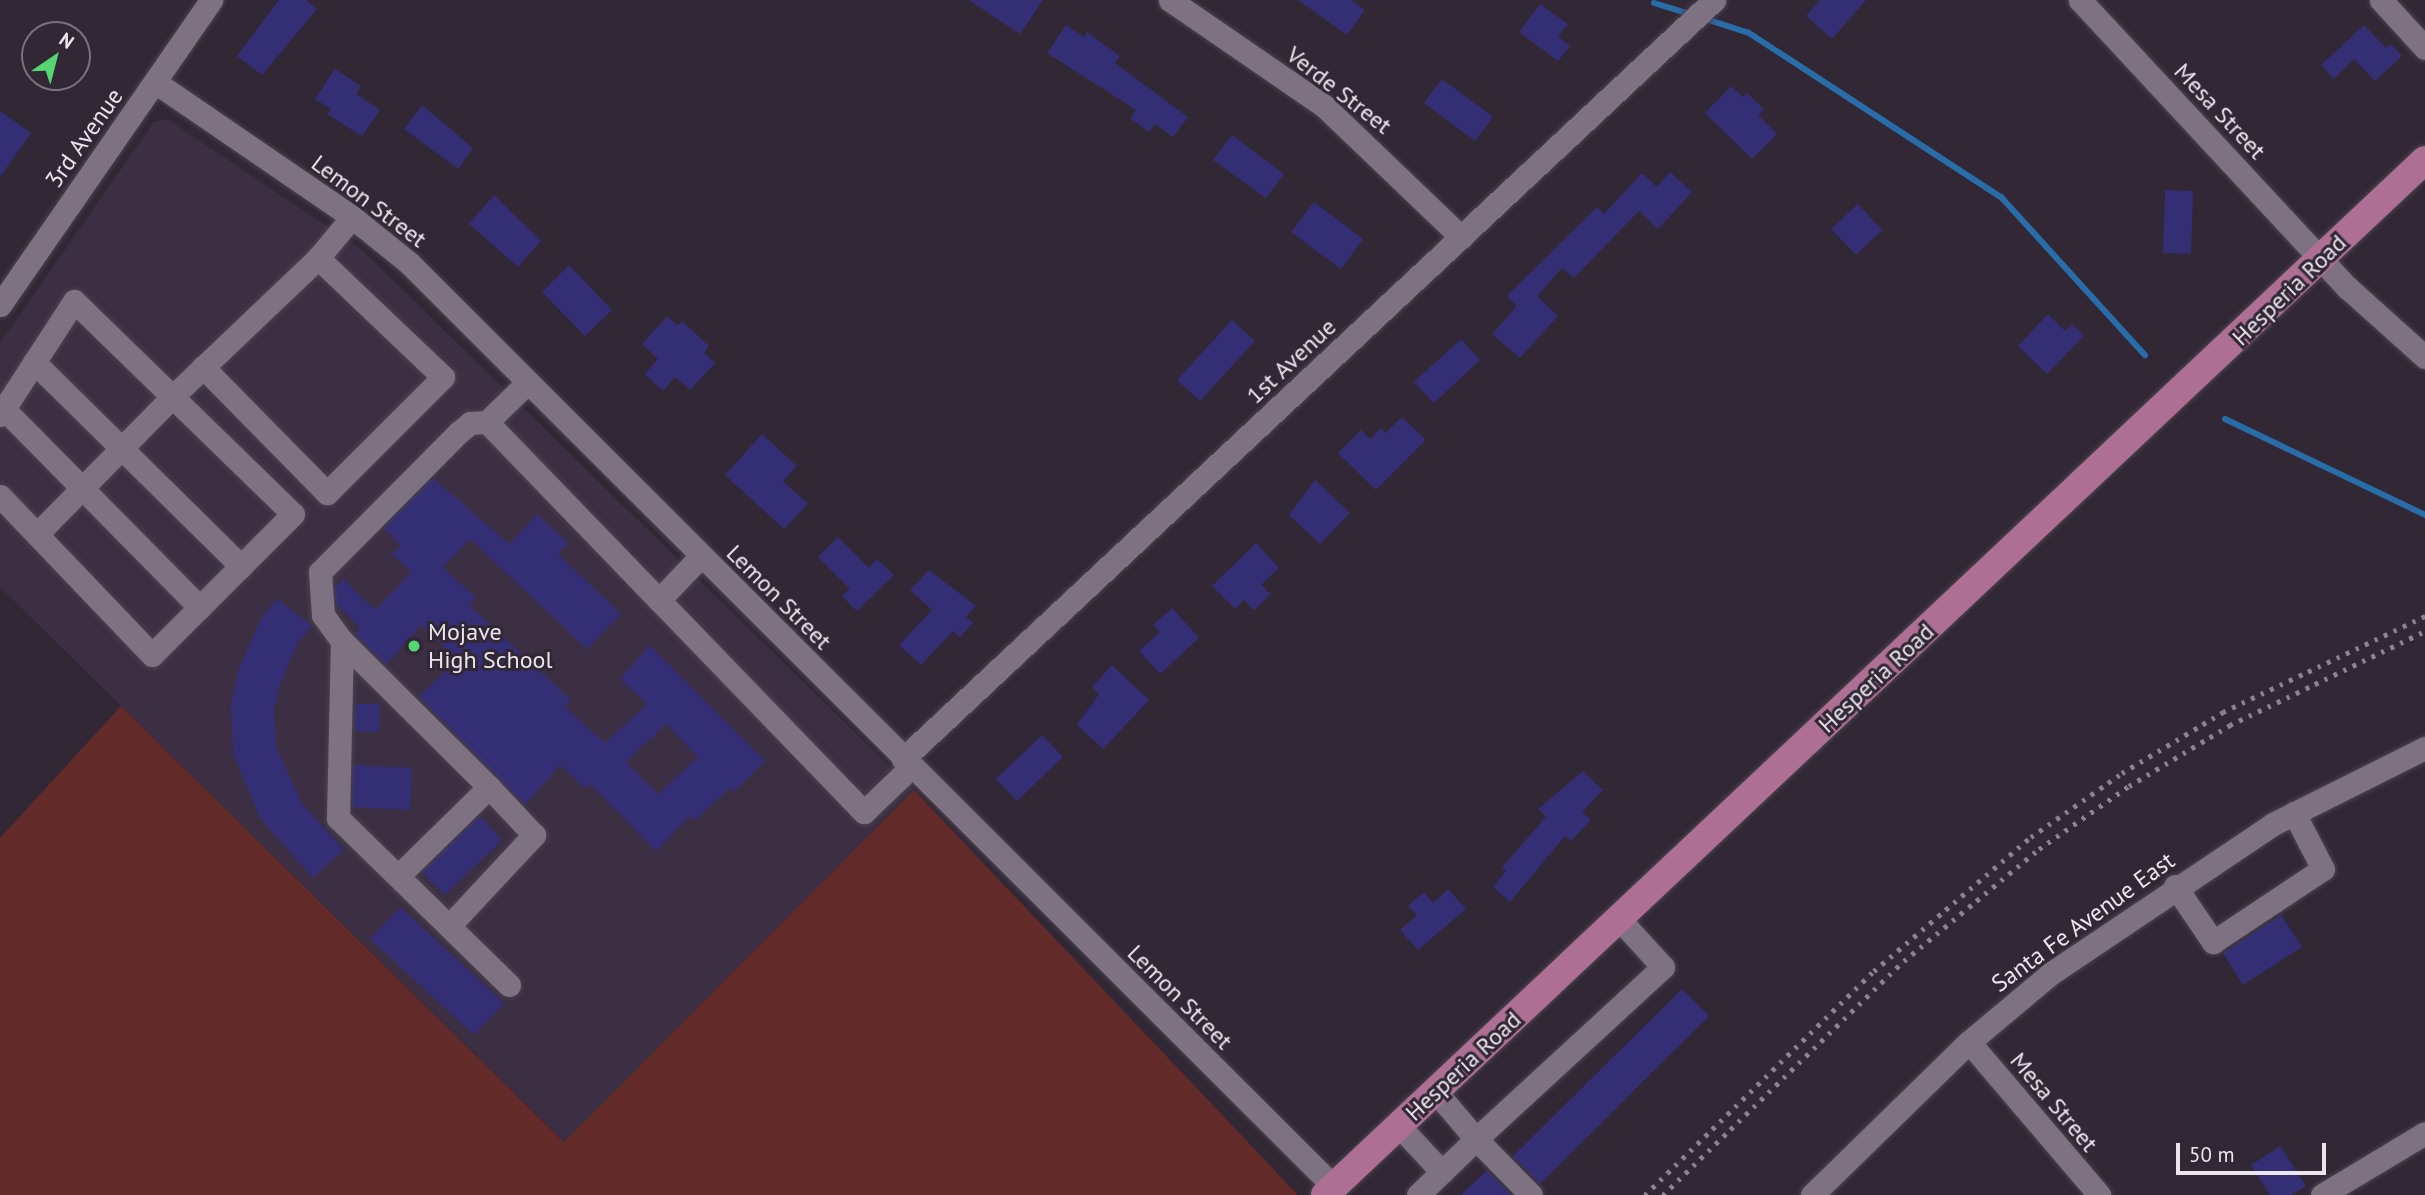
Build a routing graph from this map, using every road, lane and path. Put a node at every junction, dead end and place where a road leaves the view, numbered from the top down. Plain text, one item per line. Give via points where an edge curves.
1 (211, 0) edge
2 (1170, 0) edge
3 (2080, 0) edge
4 (2381, 0) edge
5 (1711, 3) edge
6 (2425, 48) edge
7 (155, 82) junction
8 (2425, 160) edge
9 (352, 216) junction
10 (1461, 237) junction
11 (318, 258) junction
12 (2321, 258) junction
13 (0, 305) edge
14 (2425, 357) edge
15 (34, 362) junction
16 (203, 368) junction
17 (528, 382) junction
18 (171, 398) junction
19 (2, 412) edge
20 (487, 422) junction
21 (121, 448) junction
22 (82, 489) junction
23 (0, 496) edge
24 (37, 534) junction
25 (701, 556) junction
26 (241, 566) junction
27 (659, 600) junction
28 (200, 608) junction
29 (342, 641) junction
30 (2425, 748) edge
31 (907, 763) junction
32 (489, 787) junction
33 (2294, 813) junction
34 (398, 876) junction
35 (2175, 886) junction
36 (1619, 919) junction
37 (449, 926) junction
38 (509, 985) dead end
39 (1969, 1042) junction
40 (1436, 1091) junction
41 (1399, 1126) junction
42 (2425, 1133) edge
43 (1476, 1139) junction
44 (1442, 1172) junction
45 (1330, 1191) edge
46 (1418, 1195) edge
47 (1531, 1195) edge
48 (1812, 1195) edge
49 (2099, 1195) edge
50 (2322, 1195) edge

1 - 7 street, 3rd Avenue
2 - 10 street, Verde Street via 1324,106
3 - 12 street, Mesa Street
4 - 6 street
5 - 10 street, 1st Avenue
7 - 9 street, Lemon Street
7 - 13 street, 3rd Avenue
8 - 12 main road, Hesperia Road
9 - 11 street
9 - 17 street, Lemon Street via 409,262
10 - 31 street, 1st Avenue
11 - 16 street
11 - 16 street via 443,377 327,493
12 - 14 street, Mesa Street
12 - 36 main road, Hesperia Road
15 - 18 street via 74,301
15 - 19 street
15 - 21 street
16 - 18 street
17 - 20 street
17 - 25 street, Lemon Street
18 - 21 street
18 - 26 street via 293,514
19 - 22 street
20 - 27 street
20 - 29 street via 470,423 458,433 320,572 323,615
21 - 22 street
21 - 26 street
22 - 24 street
22 - 28 street
23 - 24 street
24 - 28 street via 152,655
25 - 27 street
25 - 31 street, Lemon Street
26 - 28 street
27 - 31 street, 1st Avenue via 864,812
29 - 32 street
29 - 34 street via 338,818
30 - 33 street, Santa Fe Avenue East
31 - 45 street, Lemon Street
32 - 34 street
32 - 37 street via 534,835
33 - 35 street, Santa Fe Avenue East
33 - 35 street via 2323,869 2213,942
34 - 37 street
35 - 39 street, Santa Fe Avenue East via 2050,974
36 - 40 main road, Hesperia Road
36 - 43 street via 1663,967
37 - 38 street
39 - 48 street, Santa Fe Avenue East
39 - 49 street, Mesa Street
40 - 41 main road, Hesperia Road
40 - 43 street
41 - 44 street
41 - 45 main road, Hesperia Road
42 - 50 street
43 - 44 street
43 - 47 street
44 - 46 street

